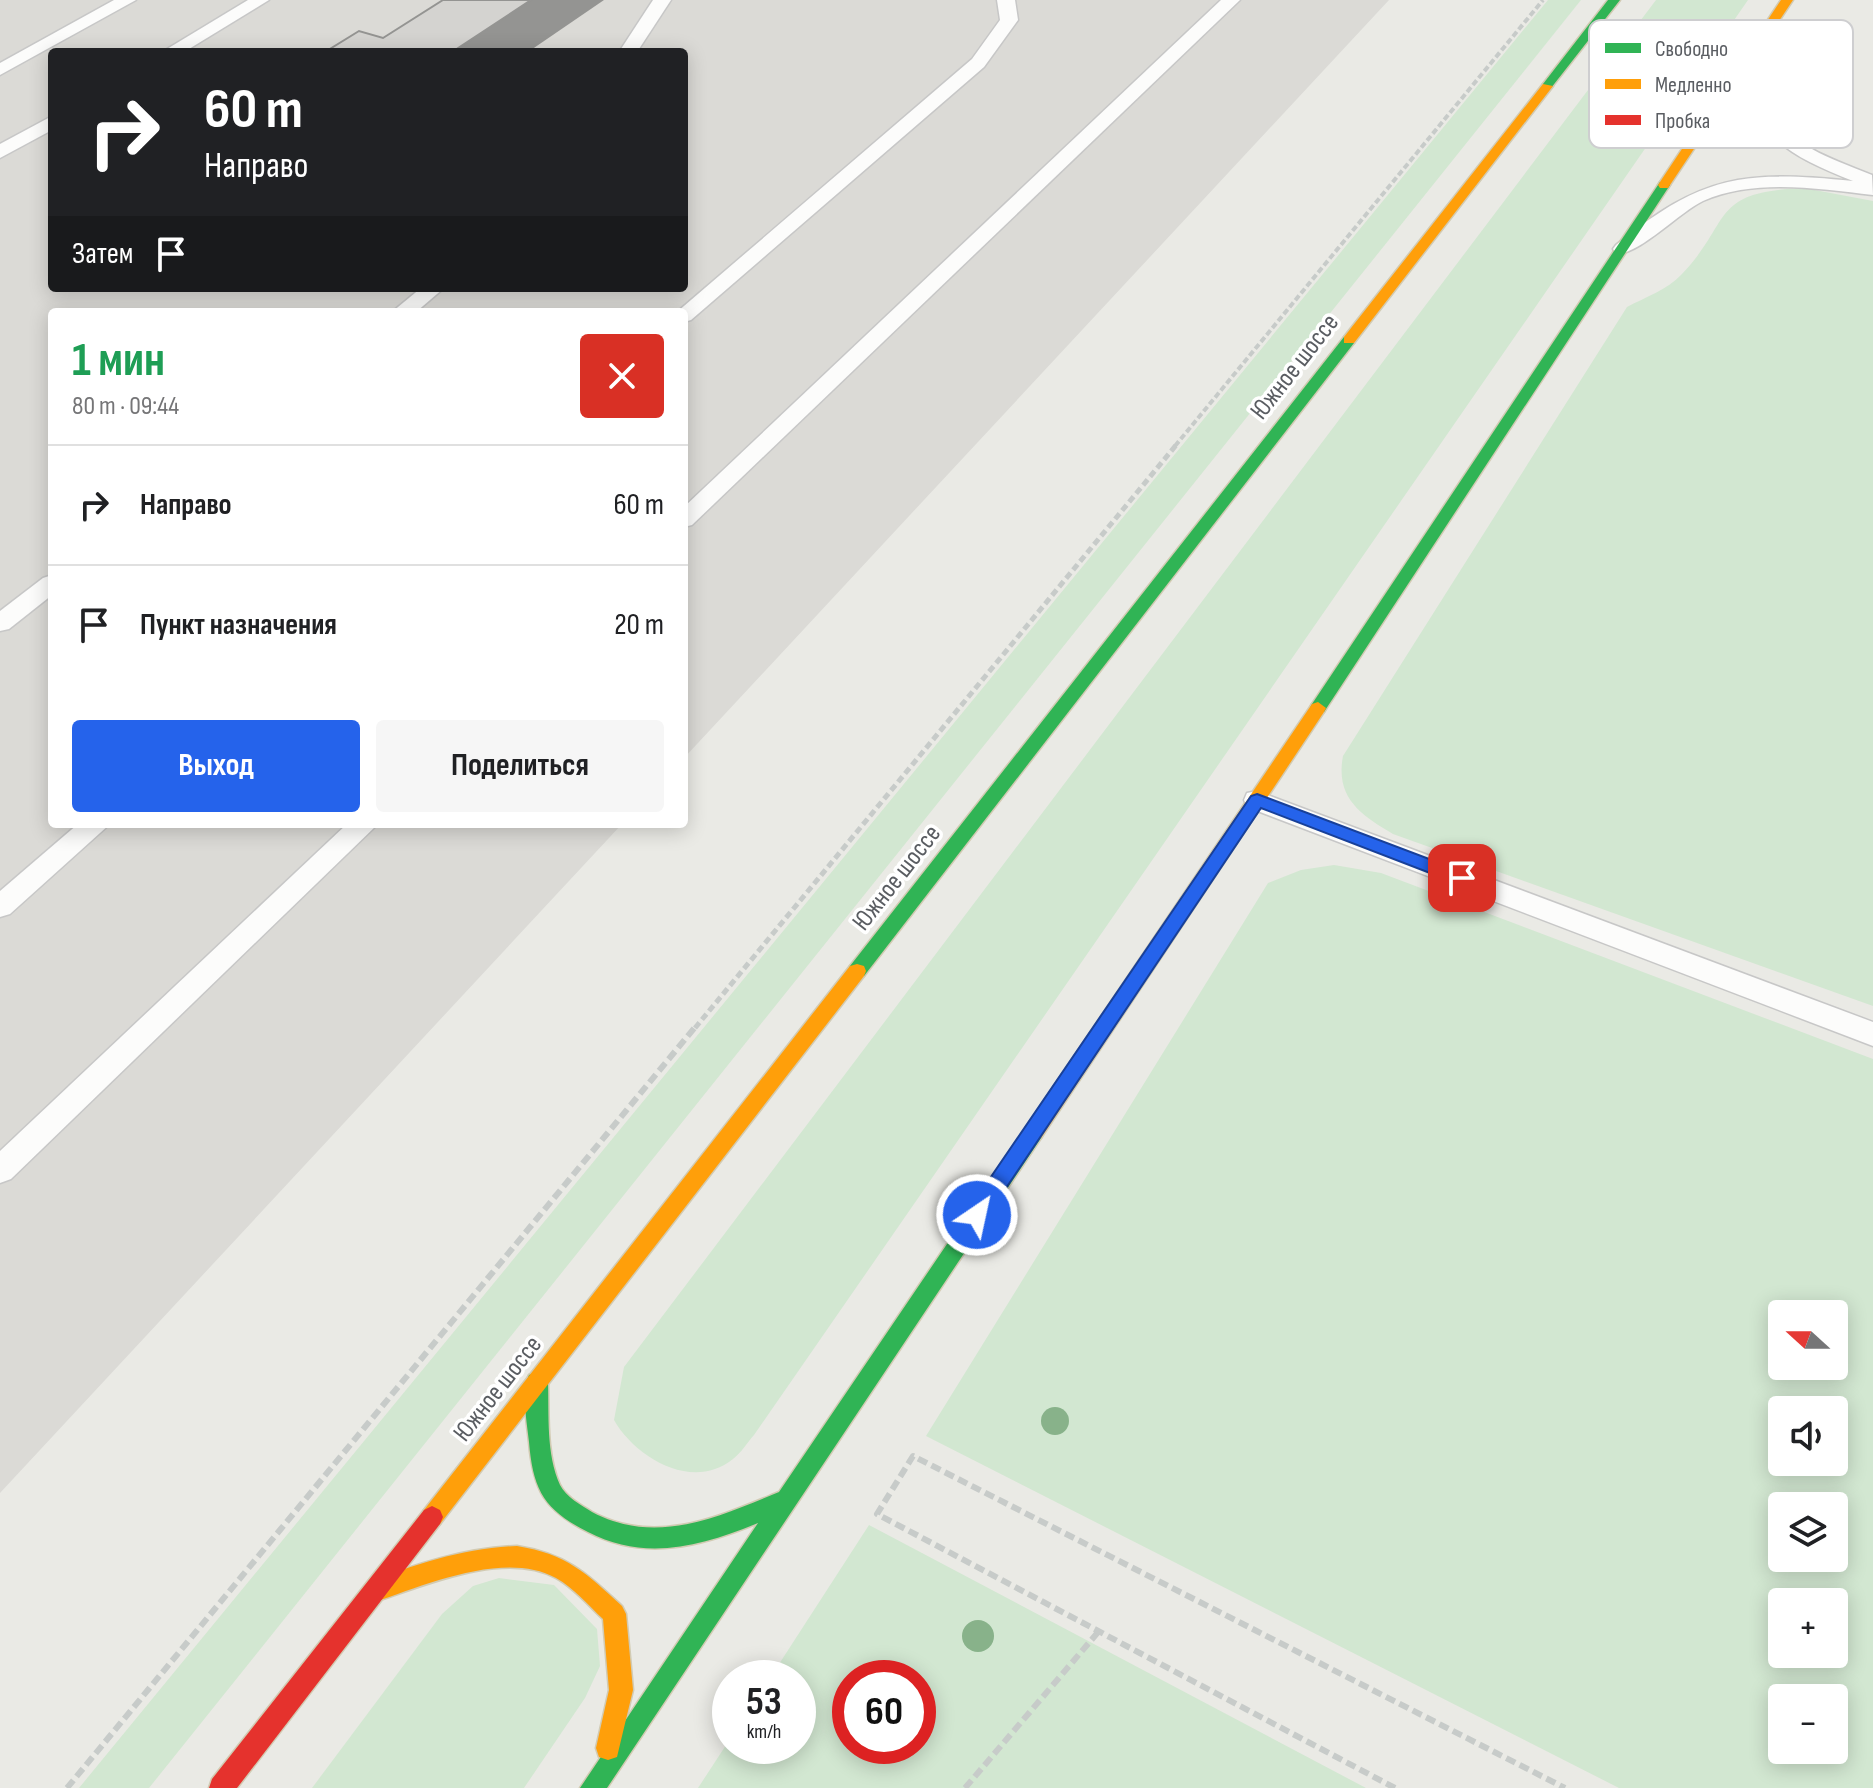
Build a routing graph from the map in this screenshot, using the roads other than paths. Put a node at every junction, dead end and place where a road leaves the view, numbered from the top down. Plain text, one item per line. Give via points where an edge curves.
1 (127, 0) edge
2 (260, 0) edge
3 (662, 0) edge
4 (1006, 0) edge
5 (1231, 0) edge
6 (1614, 0) edge
7 (1787, 0) edge
8 (1598, 20) edge
9 (1774, 20) edge
10 (1589, 32) edge
11 (178, 48) edge
12 (631, 48) edge
13 (0, 70) edge
14 (48, 124) edge
15 (1687, 148) edge
16 (1798, 148) edge
17 (0, 152) edge
18 (1873, 182) edge
19 (1873, 189) edge
20 (1616, 254) junction
21 (429, 292) edge
22 (408, 308) edge
23 (688, 313) edge
24 (688, 516) edge
25 (48, 586) edge
26 (0, 623) edge
27 (1257, 800) junction
28 (91, 828) edge
29 (360, 828) edge
30 (0, 907) edge
31 (1873, 1034) edge
32 (0, 1170) edge
33 (537, 1382) junction
34 (784, 1500) junction
35 (375, 1591) junction
36 (597, 1781) edge
37 (221, 1788) edge

1 - 13 lane
2 - 11 lane
3 - 12 lane
4 - 23 lane via 1009,20 978,63
5 - 24 lane
6 - 8 main road, Южное шоссе
7 - 9 main road
10 - 33 main road, Южное шоссе
14 - 17 lane
15 - 20 main road
16 - 18 lane
19 - 20 lane via 1770,184 1705,193
20 - 27 main road
21 - 22 lane
25 - 26 lane
27 - 31 lane
27 - 34 main road
28 - 30 lane
29 - 32 lane
33 - 34 main road via 551,1494 587,1523 626,1539 669,1541 722,1529
33 - 35 main road, Южное шоссе
34 - 36 main road
35 - 36 main road via 467,1562 515,1557 560,1567 614,1614 621,1690
35 - 37 main road, Южное шоссе

